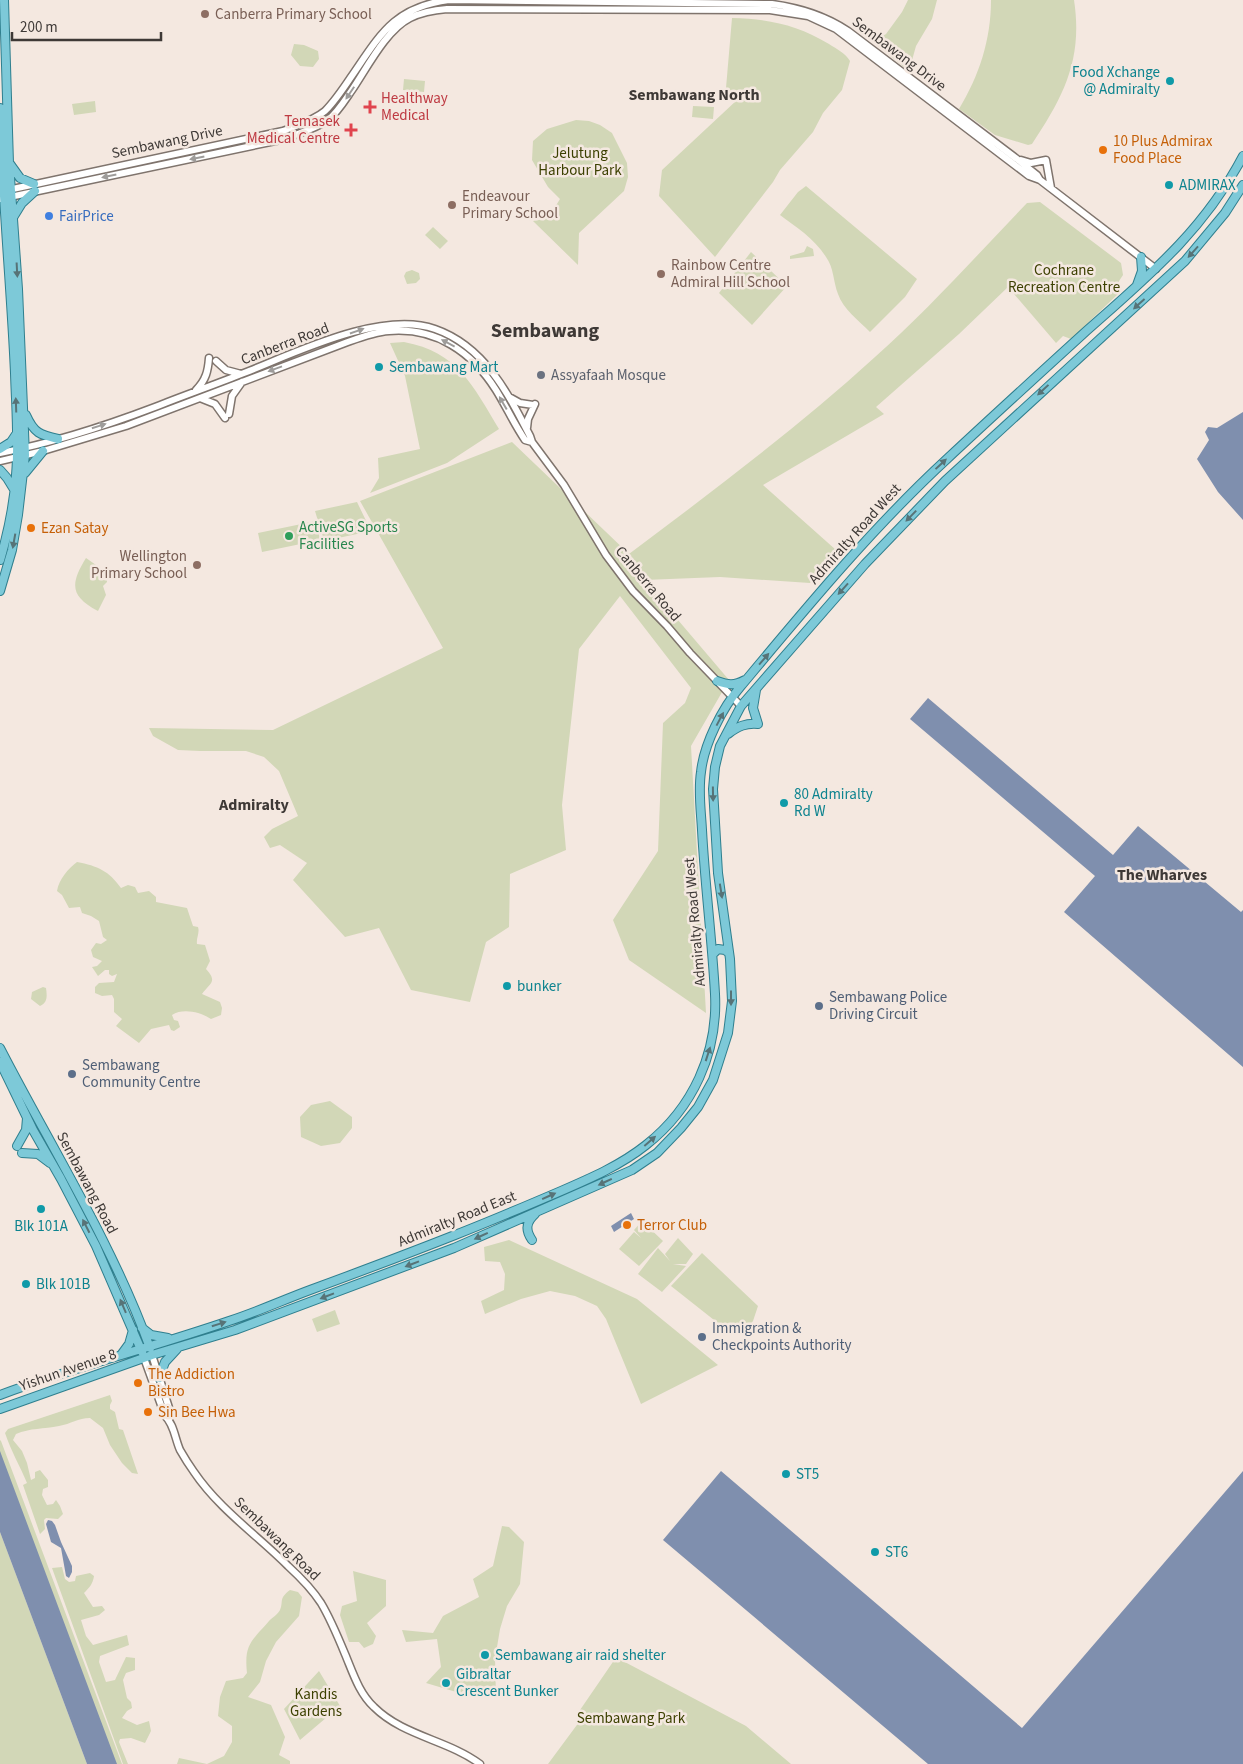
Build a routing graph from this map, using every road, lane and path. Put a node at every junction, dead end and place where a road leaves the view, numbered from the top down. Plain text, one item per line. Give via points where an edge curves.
1 (4, 0) edge
2 (0, 108) edge
3 (9, 112) junction
4 (0, 124) edge
5 (1243, 156) edge
6 (1017, 159) junction
7 (9, 163) junction
8 (1040, 180) junction
9 (1243, 185) edge
10 (34, 188) junction
11 (1050, 188) junction
12 (5, 194) edge
13 (13, 218) junction
14 (1141, 257) junction
15 (1156, 269) junction
16 (1176, 269) junction
17 (1136, 289) junction
18 (209, 358) dead end
19 (216, 361) dead end
20 (242, 377) junction
21 (196, 391) junction
22 (510, 397) junction
23 (200, 398) junction
24 (24, 411) junction
25 (527, 430) junction
26 (17, 433) junction
27 (58, 440) junction
28 (532, 442) junction
29 (0, 449) edge
30 (43, 451) junction
31 (21, 452) junction
32 (0, 453) edge
33 (0, 461) edge
34 (0, 470) edge
35 (24, 476) junction
36 (15, 492) junction
37 (0, 560) edge
38 (0, 592) edge
39 (821, 613) junction
40 (798, 619) junction
41 (746, 679) junction
42 (717, 681) junction
43 (756, 688) junction
44 (732, 696) junction
45 (741, 706) junction
46 (726, 735) junction
47 (718, 873) junction
48 (706, 889) junction
49 (727, 938) junction
50 (711, 940) junction
51 (729, 953) junction
52 (713, 954) junction
53 (714, 1029) joint
54 (0, 1048) edge
55 (724, 1049) joint
56 (0, 1062) edge
57 (26, 1116) junction
58 (54, 1166) junction
59 (538, 1211) junction
60 (532, 1240) dead end
61 (141, 1327) junction
62 (133, 1330) junction
63 (173, 1339) junction
64 (149, 1346) junction
65 (178, 1347) junction
66 (140, 1348) junction
67 (121, 1355) junction
68 (148, 1357) junction
69 (160, 1378) junction
70 (0, 1395) edge
71 (0, 1409) edge
72 (169, 1420) junction
73 (480, 1764) edge

1 - 3 main road
2 - 4 main road
3 - 4 main road via 6,121
3 - 7 main road
4 - 12 main road
5 - 15 main road, Admiralty Road West via 1202,219
6 - 8 main road, Sembawang Drive
6 - 10 main road, Sembawang Drive via 848,31 800,8 772,4 449,0 415,8 390,24 338,97 311,120 267,134
6 - 11 main road via 1031,163 1046,160
7 - 10 main road via 20,178
7 - 12 main road
8 -> 10 main road, Sembawang Drive via 1029,176 836,29 808,16 770,10 447,9 431,10 406,20 377,52 338,110 316,126 285,138
8 - 11 main road, Sembawang Drive
9 -> 16 main road, Admiralty Road West via 1226,213
10 - 12 main road, Sembawang Drive
10 - 13 main road
11 - 14 main road, Sembawang Drive
12 - 13 main road
26 -> 12 main road
13 -> 24 main road
14 - 15 main road, Sembawang Drive
14 - 17 main road via 1142,271
15 - 16 main road via 1164,273
15 - 17 main road, Admiralty Road West
16 -> 39 main road, Admiralty Road West via 960,466
40 -> 17 main road, Admiralty Road West via 914,490
18 - 21 main road via 207,374
19 - 20 main road
20 - 21 main road, Canberra Road
20 -> 22 main road, Canberra Road via 368,328 415,325 434,328 470,347
20 - 23 main road, Canberra Road via 218,392
20 - 23 main road via 232,396 227,416 215,404
28 -> 20 main road, Canberra Road via 525,440 495,388 466,353 432,335 402,330 374,333
27 -> 21 main road, Canberra Road
22 - 25 main road, Canberra Road
22 - 25 main road via 520,403 534,404
23 - 30 main road, Canberra Road via 126,426
24 - 27 main road via 31,427 40,435
24 - 31 main road
25 - 28 main road, Canberra Road
26 - 29 main road
26 - 31 main road
27 - 31 main road, Canberra Road
28 - 42 main road, Canberra Road via 564,485 606,556
30 - 31 main road, Canberra Road
30 - 35 main road
31 - 32 main road, Canberra Road
31 - 33 main road, Canberra Road
31 - 35 main road
31 - 36 main road
34 - 36 main road
35 -> 38 main road via 12,550
36 - 37 main road
39 - 40 main road via 812,609
39 - 43 main road, Admiralty Road West
41 -> 40 main road, Admiralty Road West
41 - 42 main road via 734,685
41 - 44 main road, Admiralty Road West
42 - 44 main road, Canberra Road
43 - 45 main road, Admiralty Road West
43 - 46 main road via 753,708 758,724 737,727
44 - 45 main road, Canberra Road
48 -> 44 main road, Admiralty Road West via 701,772 708,742
45 - 46 main road, Admiralty Road West
46 -> 47 main road, Admiralty Road West via 720,746 712,790
47 - 48 main road via 710,877
47 -> 49 main road, Admiralty Road West
48 - 50 main road, Admiralty Road West
49 - 50 main road via 719,943
49 - 51 main road, Admiralty Road West
50 - 52 main road, Admiralty Road West
51 - 52 main road via 718,949
51 -> 55 main road, Admiralty Road West via 732,1001
52 - 53 main road, Admiralty Road West
63 -> 53 main road, Admiralty Road East via 232,1320 504,1216 626,1160 650,1143 686,1102 701,1076
54 - 61 main road, Sembawang Road via 90,1215
55 -> 59 main road, Admiralty Road East via 713,1080 698,1107 657,1153 632,1170
56 - 57 main road, Sembawang Road
57 - 58 main road, Sembawang Road
57 - 58 main road via 26,1130 19,1149 38,1154
62 -> 58 main road, Sembawang Road via 96,1246
59 - 60 main road via 526,1227
59 -> 65 main road, Admiralty Road East via 454,1248 235,1330
61 - 63 main road via 151,1335
61 - 64 main road, Sembawang Road
62 - 66 main road, Sembawang Road
62 - 67 main road
63 - 64 main road, Admiralty Road East
64 - 66 main road, Admiralty Road East
64 - 68 main road, Sembawang Road
65 - 68 main road, Admiralty Road East
65 - 69 main road via 165,1362
66 - 67 main road, Yishun Avenue 8
66 - 68 main road, Sembawang Road
67 - 70 main road, Yishun Avenue 8
68 - 69 main road, Sembawang Road
68 - 71 main road, Yishun Avenue 8
68 - 72 main road, Sembawang Road via 165,1416
69 - 72 main road, Sembawang Road via 170,1411
72 - 73 main road, Sembawang Road via 180,1450 194,1473 219,1503 299,1576 321,1603 363,1694 374,1707 404,1728 462,1752

